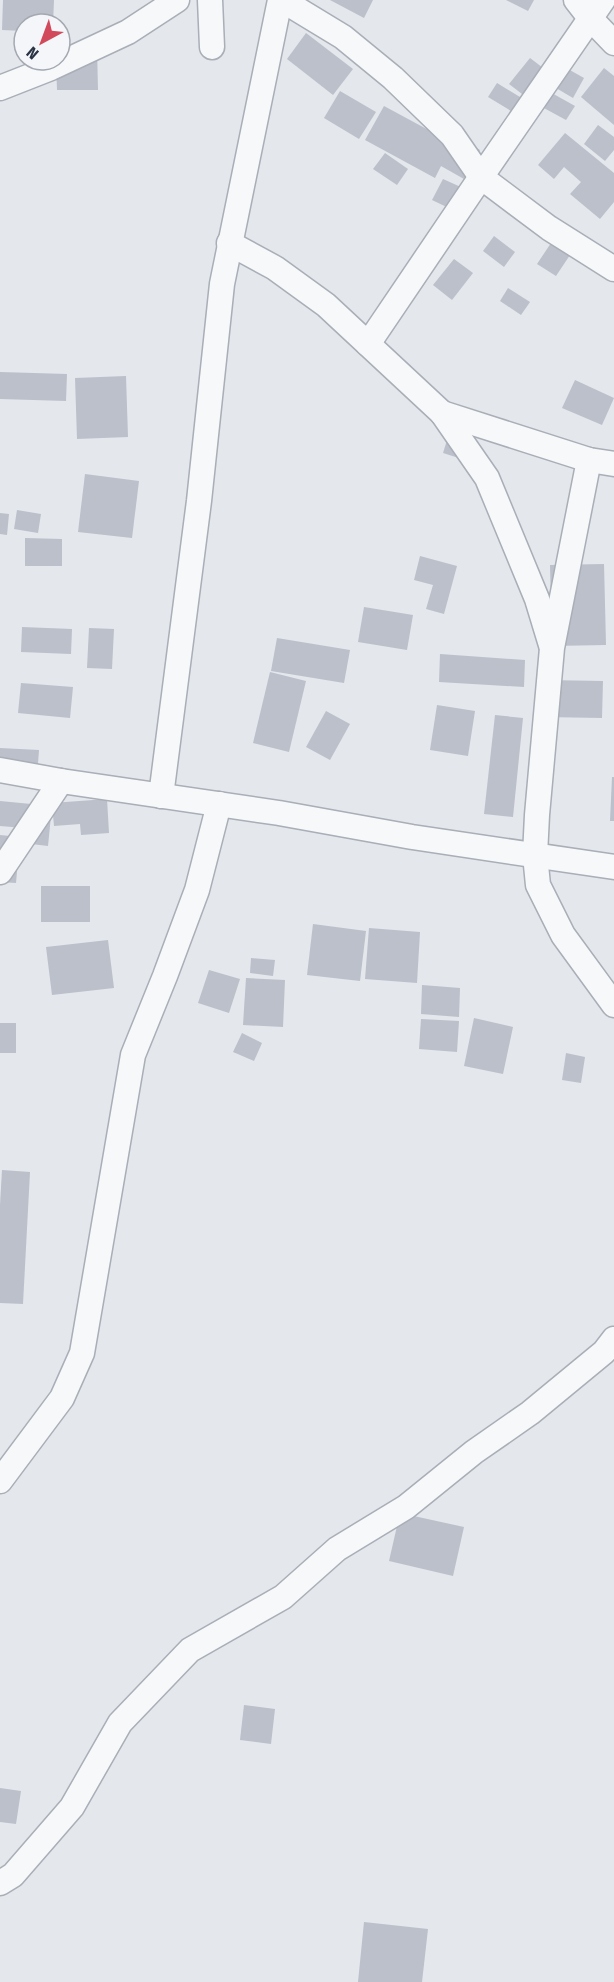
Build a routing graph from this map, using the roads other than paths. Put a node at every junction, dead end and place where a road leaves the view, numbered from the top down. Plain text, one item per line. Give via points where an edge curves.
1 (177, 0) edge
2 (210, 0) edge
3 (281, 0) edge
4 (590, 6) edge
5 (614, 43) edge
6 (212, 47) dead end
7 (0, 88) edge
8 (480, 177) junction
9 (229, 243) junction
10 (614, 269) edge
11 (368, 344) junction
12 (442, 413) junction
13 (589, 460) junction
14 (614, 464) edge
15 (552, 648) junction
16 (0, 770) edge
17 (61, 781) junction
18 (161, 796) junction
19 (219, 804) junction
20 (536, 855) junction
21 (614, 867) edge
22 (0, 872) edge
23 (614, 1005) edge
24 (614, 1339) edge
25 (0, 1481) edge
26 (0, 1883) edge

1 - 7 street via 128,32
2 - 6 street
3 - 8 street via 343,36 393,78 452,135
3 - 9 street
4 - 5 street
4 - 8 street
8 - 10 street
8 - 11 street
9 - 11 street via 275,268 326,305
9 - 18 street
11 - 12 street
12 - 13 street
12 - 15 street via 487,478 537,599
13 - 14 street
13 - 15 street
15 - 20 street
16 - 17 street
17 - 18 street
17 - 22 street
18 - 19 street
19 - 20 street
19 - 25 street via 197,890 133,1055 82,1353 62,1398
20 - 21 street
20 - 23 street via 538,885 563,935
24 - 26 street via 604,1352 530,1413 406,1507 337,1549 283,1597 190,1650 120,1723 72,1808 13,1875

